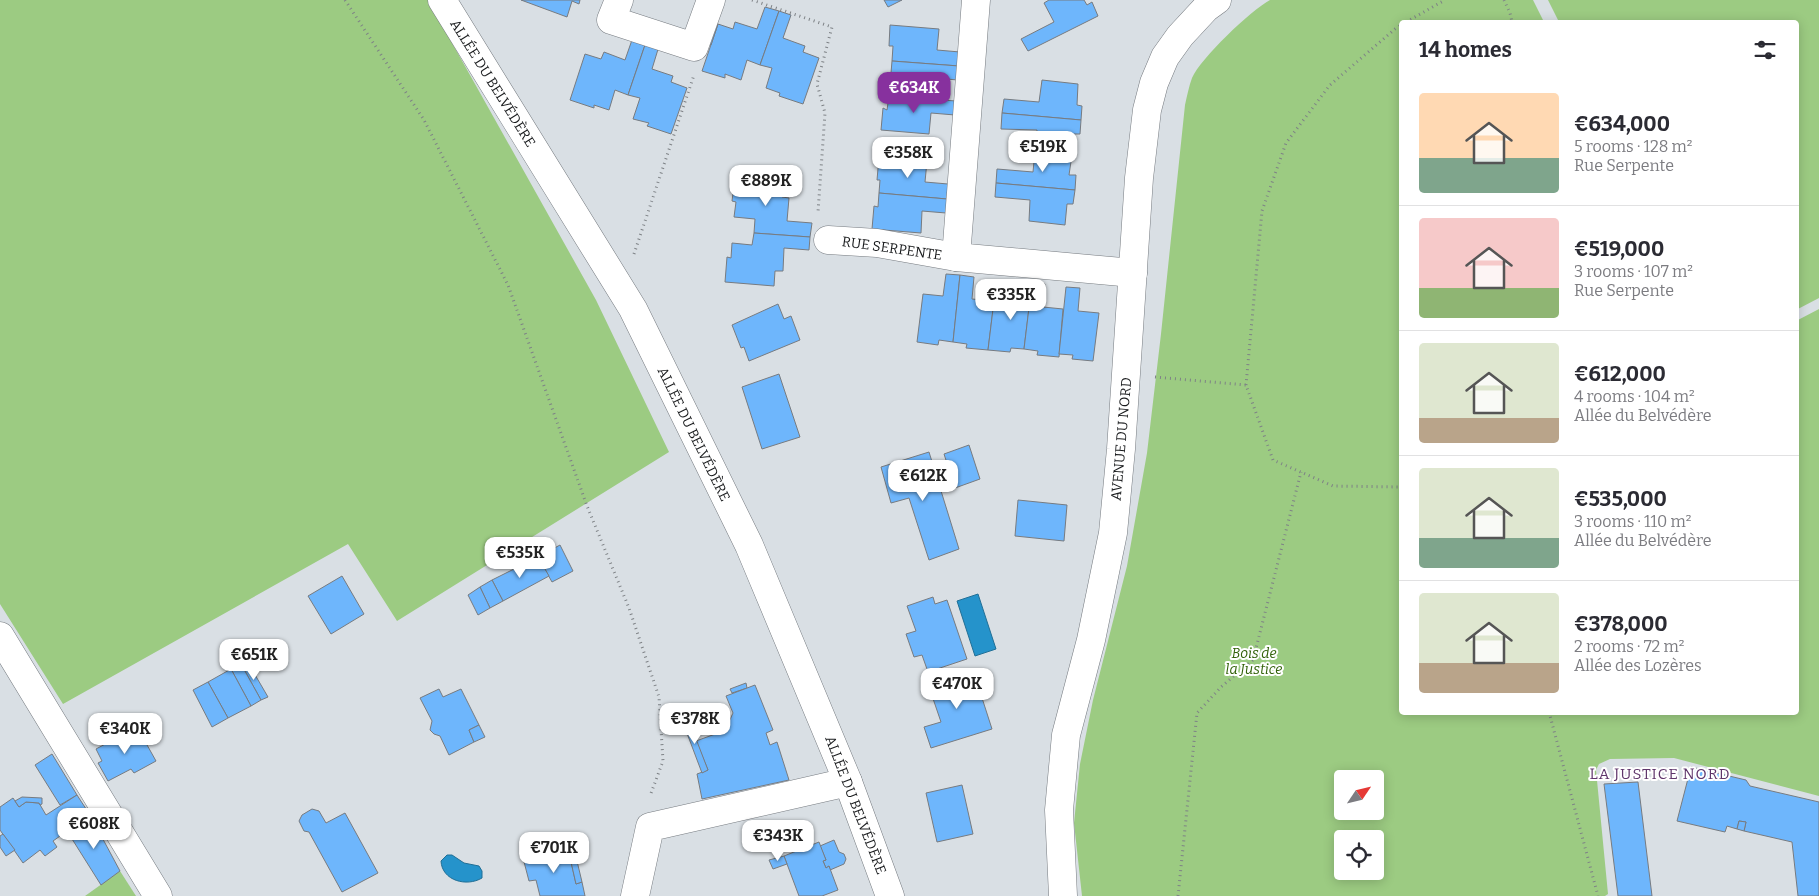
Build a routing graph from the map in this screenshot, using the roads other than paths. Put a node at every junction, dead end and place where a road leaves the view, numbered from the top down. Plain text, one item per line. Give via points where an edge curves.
1 (442, 0) edge
2 (619, 0) edge
3 (711, 0) edge
4 (976, 0) edge
5 (1217, 0) edge
6 (828, 240) road end
7 (956, 257) junction
8 (1133, 273) junction
9 (0, 636) edge
10 (848, 782) junction
11 (158, 896) edge
12 (635, 896) edge
13 (890, 896) edge
14 (1064, 896) edge

1 - 10 street, ALLÉE DU BELVÉDÈRE via 634,309 749,545
2 - 3 street via 611,20 694,47
4 - 7 street, RUE SERPENTE
5 - 8 street, AVENUE DU NORD via 1180,36 1165,57 1154,83 1139,178
6 - 7 street, RUE SERPENTE via 877,243
7 - 8 street, RUE SERPENTE
8 - 14 street, AVENUE DU NORD via 1113,533 1091,640 1066,735 1059,810
9 - 11 street
10 - 12 street via 650,827
10 - 13 street, ALLÉE DU BELVÉDÈRE

